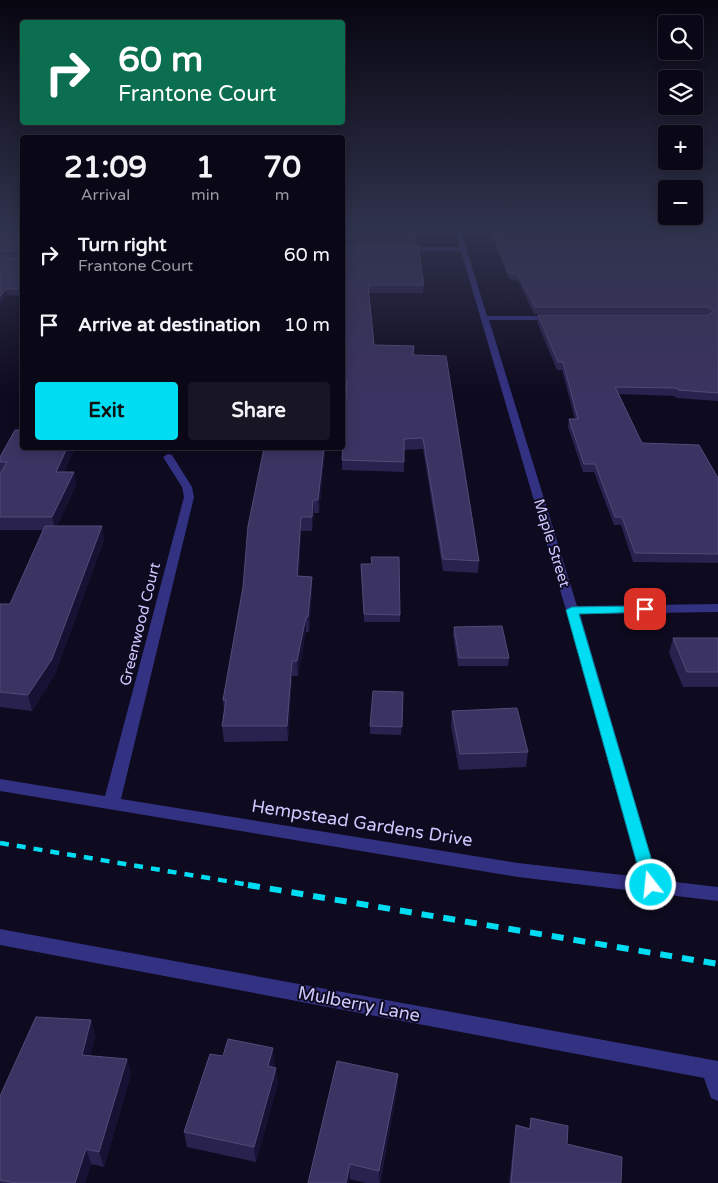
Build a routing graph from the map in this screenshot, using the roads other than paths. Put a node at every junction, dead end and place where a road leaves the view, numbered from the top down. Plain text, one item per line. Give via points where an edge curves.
1 (474, 286) edge
2 (484, 318) junction
3 (562, 318) edge
4 (168, 458) dead end
5 (718, 608) edge
6 (572, 610) junction
7 (0, 785) edge
8 (112, 802) junction
9 (651, 885) junction
10 (718, 894) edge
11 (0, 937) edge
12 (715, 1070) edge
13 (718, 1091) edge

1 - 2 street, Maple Street
2 - 3 street
2 - 6 street, Maple Street
4 - 8 street, Greenwood Court via 187,487 189,497
5 - 6 street
6 - 9 street, Maple Street
7 - 8 street, Hempstead Gardens Drive
8 - 9 street, Hempstead Gardens Drive via 518,870
9 - 10 street, Hempstead Gardens Drive
11 - 12 street, Mulberry Lane
12 - 13 street

